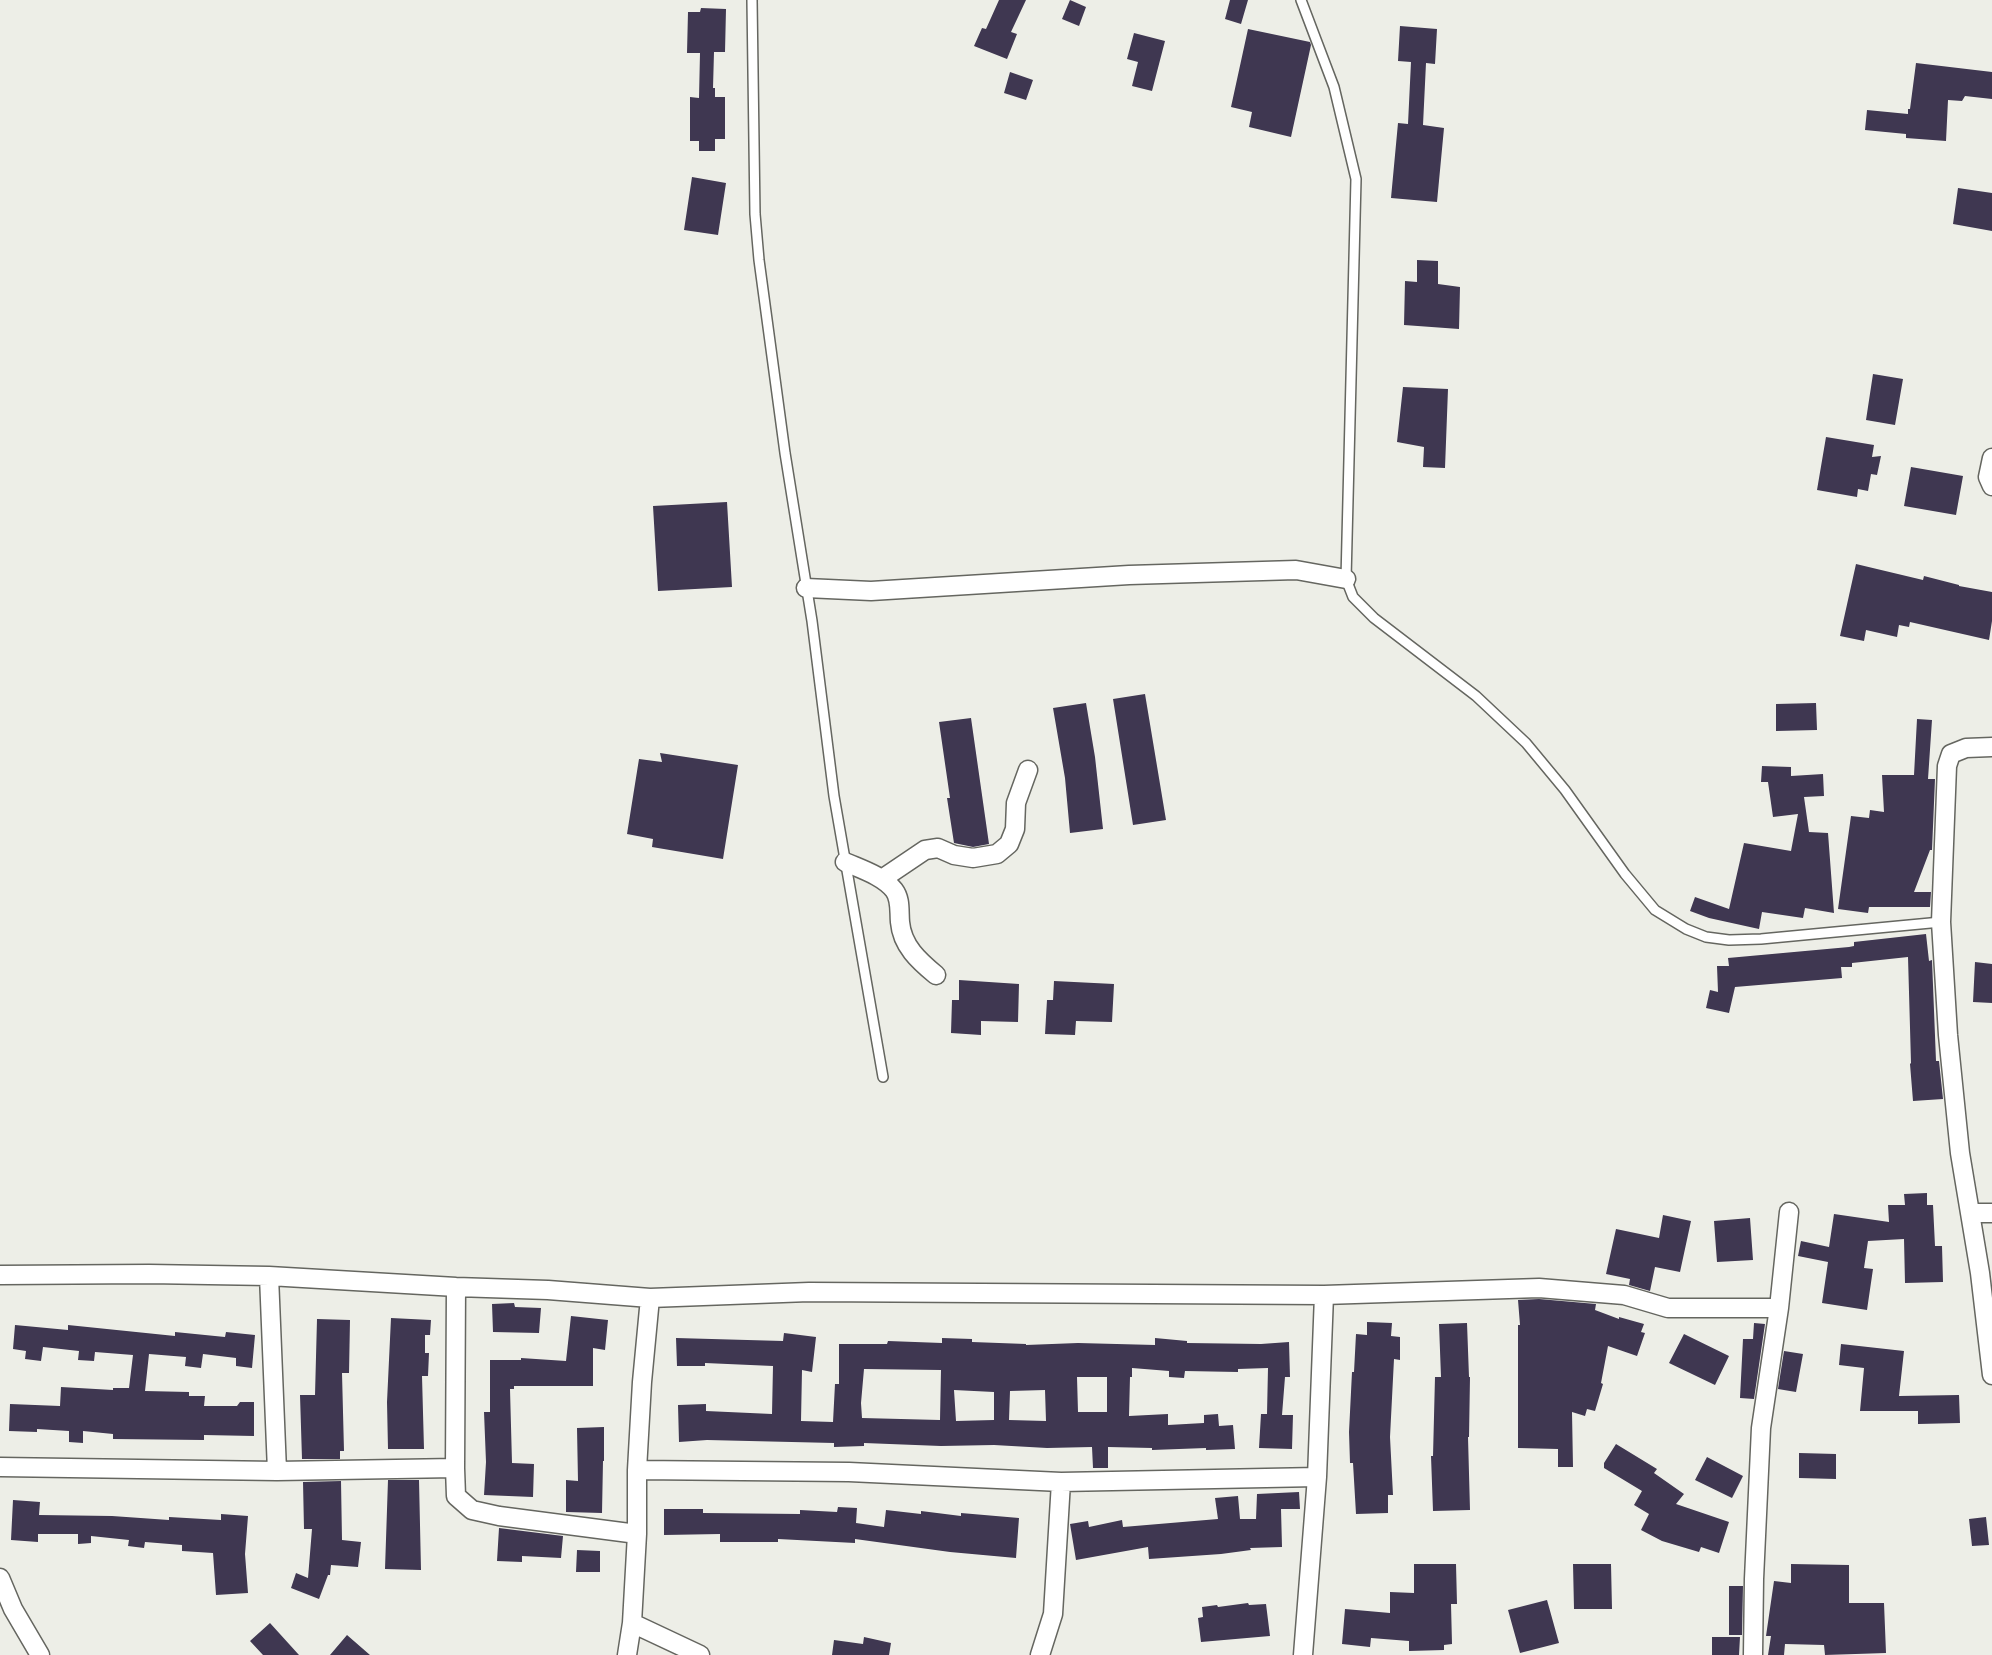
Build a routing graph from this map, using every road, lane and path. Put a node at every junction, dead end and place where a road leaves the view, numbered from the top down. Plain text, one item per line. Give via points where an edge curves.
1 (752, 0) edge
2 (1301, 0) edge
3 (1992, 458) edge
4 (1992, 486) edge
5 (1346, 579) junction
6 (806, 588) junction
7 (1992, 747) edge
8 (1028, 770) dead end
9 (845, 862) junction
10 (882, 879) junction
11 (1941, 922) junction
12 (936, 975) dead end
13 (883, 1077) dead end
14 (1789, 1212) dead end
15 (1970, 1213) junction
16 (1992, 1213) edge
17 (0, 1275) edge
18 (269, 1276) junction
19 (456, 1287) junction
20 (1324, 1295) junction
21 (650, 1298) junction
22 (1779, 1308) junction
23 (1992, 1375) edge
24 (0, 1467) edge
25 (455, 1468) junction
26 (637, 1470) junction
27 (277, 1471) junction
28 (1317, 1477) junction
29 (1061, 1482) junction
30 (637, 1534) junction
31 (0, 1578) edge
32 (632, 1623) junction
33 (40, 1655) edge
34 (627, 1655) edge
35 (700, 1655) edge
36 (1040, 1655) edge
37 (1303, 1655) edge
38 (1753, 1655) edge

1 - 6 lane via 759,260
2 - 5 lane via 1334,87 1356,179
3 - 4 street via 1988,477
5 - 6 street via 1296,570 1129,575 871,591
5 - 11 lane via 1353,597 1374,618 1476,696 1526,743 1655,910 1686,928 1706,937 1729,940
6 - 9 lane
7 - 11 street via 1965,748 1952,754 1947,766
8 - 10 street via 1016,803 1015,829 1009,844 997,854 973,858 938,848 925,850
9 - 10 street
9 - 13 lane
10 - 12 street via 895,890 905,941 915,958
11 - 15 street via 1948,1035
14 - 22 street
15 - 16 street
15 - 23 street
17 - 18 street
18 - 19 street
18 - 27 street
19 - 21 street
19 - 25 street
20 - 21 street via 809,1292
20 - 22 street via 1539,1288 1624,1295 1668,1308
20 - 28 street
21 - 26 street
22 - 38 street via 1761,1428
24 - 27 street
25 - 27 street
25 - 30 street via 456,1496 472,1510
26 - 29 street via 849,1472
26 - 30 street
28 - 29 street
28 - 37 street
29 - 36 street via 1053,1614
30 - 32 street
31 - 33 street
32 - 34 street
32 - 35 street

